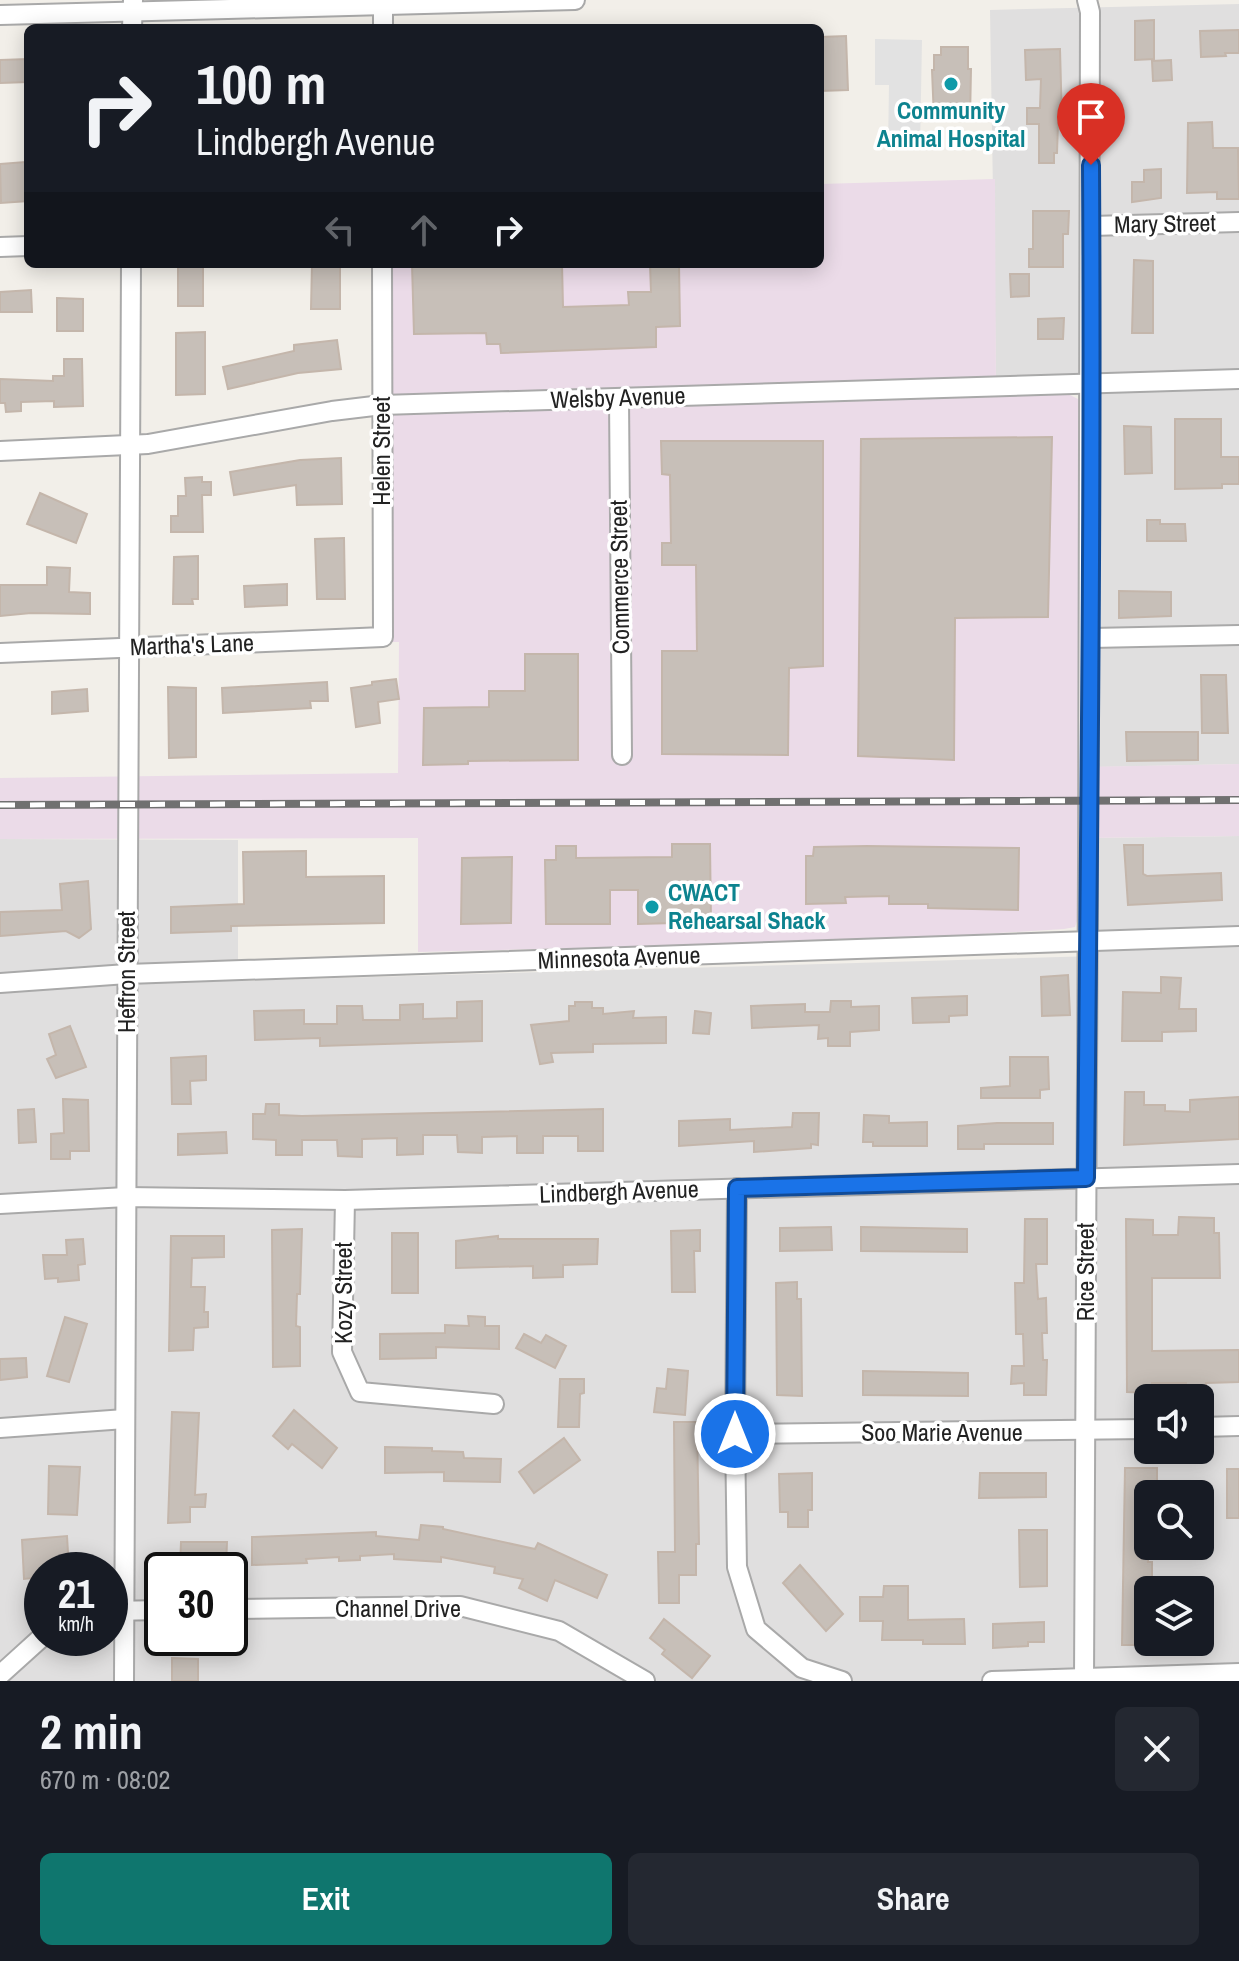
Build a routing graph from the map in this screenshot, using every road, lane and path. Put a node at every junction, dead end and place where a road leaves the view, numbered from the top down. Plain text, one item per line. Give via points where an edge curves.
1 (575, 0) edge
2 (1087, 0) edge
3 (383, 4) junction
4 (133, 13) edge
5 (0, 15) edge
6 (383, 24) edge
7 (1239, 222) edge
8 (1091, 226) junction
9 (24, 246) edge
10 (0, 247) edge
11 (131, 268) edge
12 (382, 268) edge
13 (1239, 379) edge
14 (1092, 382) junction
15 (619, 399) junction
16 (382, 405) junction
17 (130, 446) junction
18 (0, 451) edge
19 (1239, 635) edge
20 (383, 637) joint
21 (1091, 638) junction
22 (129, 647) junction
23 (0, 653) edge
24 (622, 755) dead end
25 (1239, 936) edge
26 (1087, 941) junction
27 (127, 974) junction
28 (0, 983) edge
29 (1239, 1174) edge
30 (1086, 1178) junction
31 (737, 1188) junction
32 (126, 1197) junction
33 (345, 1200) junction
34 (0, 1204) edge
35 (494, 1404) dead end
36 (125, 1419) junction
37 (1239, 1426) edge
38 (1214, 1427) edge
39 (0, 1428) edge
40 (1134, 1429) edge
41 (1086, 1431) junction
42 (735, 1434) junction
43 (119, 1552) edge
44 (248, 1609) edge
45 (24, 1653) edge
46 (122, 1656) edge
47 (1239, 1673) edge
48 (0, 1675) edge
49 (1084, 1680) edge
50 (124, 1681) edge
51 (645, 1681) edge
52 (842, 1681) edge
53 (992, 1681) edge

1 - 3 street
2 - 8 street, Rice Street
3 - 4 street
3 - 6 street
4 - 5 street
7 - 8 street, Mary Street
8 - 14 street, Rice Street
9 - 10 street
11 - 17 street, Heffron Street
12 - 16 street, Helen Street
13 - 14 street, Welsby Avenue
14 - 15 street, Welsby Avenue
14 - 21 street, Rice Street
15 - 16 street, Welsby Avenue
15 - 24 street, Commerce Street
16 - 17 street, Welsby Avenue
16 - 20 street, Helen Street
17 - 18 street, Welsby Avenue
17 - 22 street, Heffron Street
19 - 21 street
20 - 22 street, Martha's Lane
21 - 26 street, Rice Street
22 - 23 street, Martha's Lane
22 - 27 street, Heffron Street
25 - 26 street, Minnesota Avenue
26 - 27 street, Minnesota Avenue
26 - 30 street, Rice Street
27 - 28 street, Minnesota Avenue
27 - 32 street, Heffron Street
29 - 30 street, Lindbergh Avenue
30 - 31 street, Lindbergh Avenue
30 - 41 street, Rice Street
31 - 33 street, Lindbergh Avenue
31 - 42 street
32 - 33 street, Lindbergh Avenue
32 - 34 street, Lindbergh Avenue
32 - 36 street, Heffron Street
33 - 35 street, Kozy Street via 342,1352 360,1392
36 - 39 street
36 - 43 street, Heffron Street
37 - 38 street
40 - 41 street, Soo Marie Avenue
41 - 42 street, Soo Marie Avenue
41 - 49 street, Rice Street
42 - 52 street via 737,1567 756,1629 802,1668
44 - 51 street, Channel Drive via 460,1606 559,1631
45 - 48 street
46 - 50 street, Heffron Street
47 - 49 street
49 - 53 street

